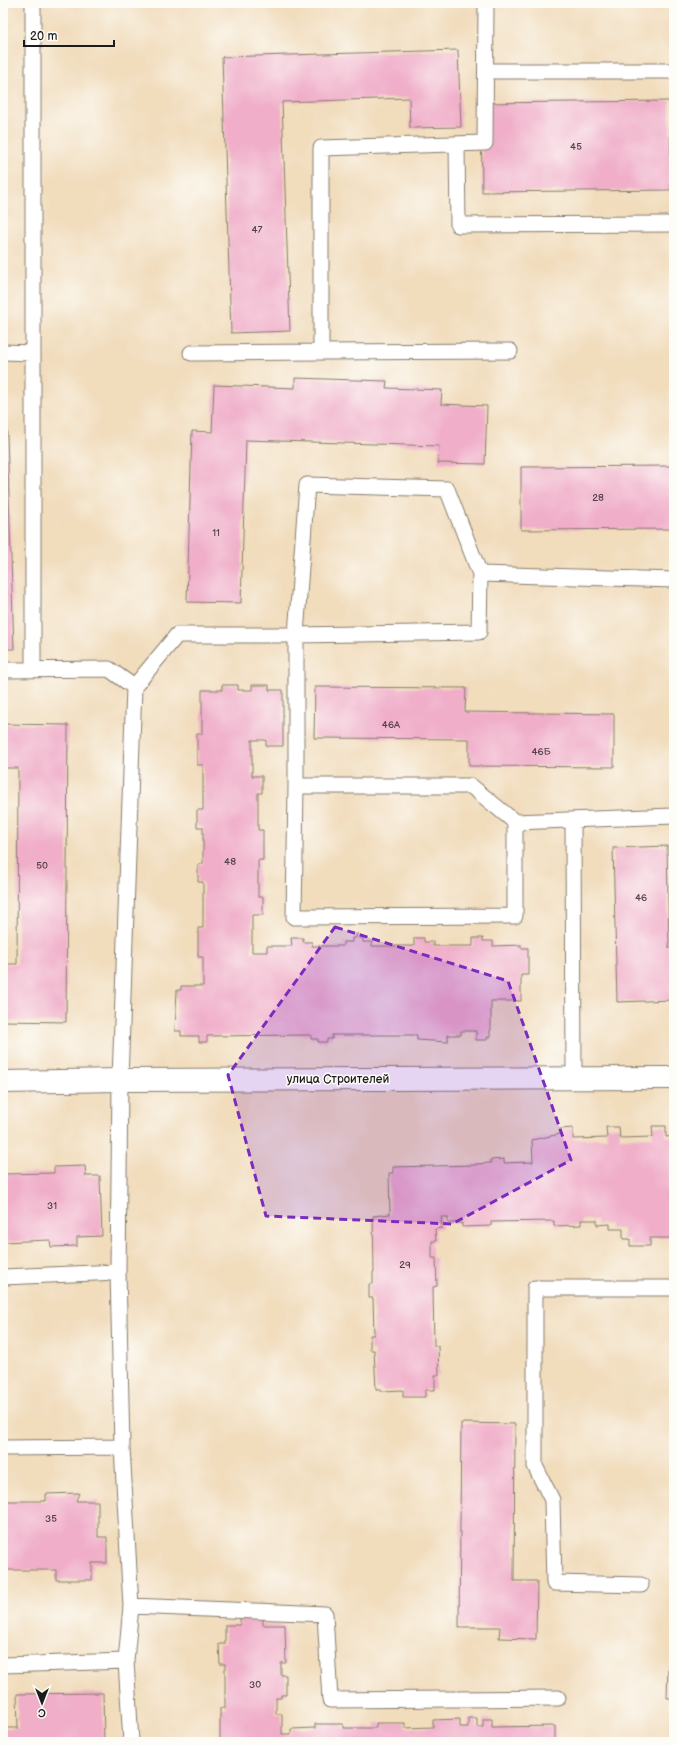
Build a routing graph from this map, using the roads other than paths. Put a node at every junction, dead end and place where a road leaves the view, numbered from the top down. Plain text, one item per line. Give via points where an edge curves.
1 (33, 3) edge
2 (486, 3) edge
3 (486, 71) junction
4 (674, 71) edge
5 (456, 144) junction
6 (674, 224) edge
7 (510, 351) dead end
8 (3, 352) edge
9 (322, 352) junction
10 (33, 353) junction
11 (191, 353) dead end
12 (480, 574) junction
13 (674, 580) edge
14 (296, 635) junction
15 (33, 669) junction
16 (3, 670) edge
17 (134, 687) junction
18 (296, 786) junction
19 (674, 816) edge
20 (573, 820) junction
21 (514, 822) junction
22 (674, 1078) edge
23 (574, 1079) junction
24 (120, 1080) junction
25 (3, 1082) edge
26 (118, 1272) junction
27 (3, 1278) edge
28 (674, 1288) edge
29 (122, 1447) junction
30 (3, 1448) edge
31 (641, 1585) dead end
32 (131, 1606) junction
33 (126, 1661) junction
34 (3, 1665) edge
35 (558, 1698) dead end
36 (131, 1742) edge

1 - 10 lane
2 - 3 lane
3 - 4 lane
3 - 5 lane via 485,143
5 - 6 lane via 458,225
5 - 9 lane via 321,148
7 - 9 lane
8 - 10 lane
9 - 11 lane
10 - 15 lane
12 - 13 lane
12 - 14 lane via 479,632
12 - 14 lane via 447,489 307,484
14 - 17 lane via 177,635
14 - 18 lane
15 - 16 lane
15 - 17 lane via 109,669
17 - 24 lane
18 - 21 lane via 471,786
18 - 21 lane via 294,917 515,916
19 - 20 lane
20 - 21 lane
20 - 23 lane
22 - 23 street, улица Строителей
23 - 24 street, улица Строителей
24 - 25 street, улица Строителей
24 - 26 lane
26 - 27 lane
26 - 29 lane
28 - 31 lane via 534,1288 535,1466 552,1500 554,1583
29 - 30 lane
29 - 32 lane
32 - 33 lane
32 - 35 lane via 325,1614 330,1700
33 - 34 lane
33 - 36 lane

